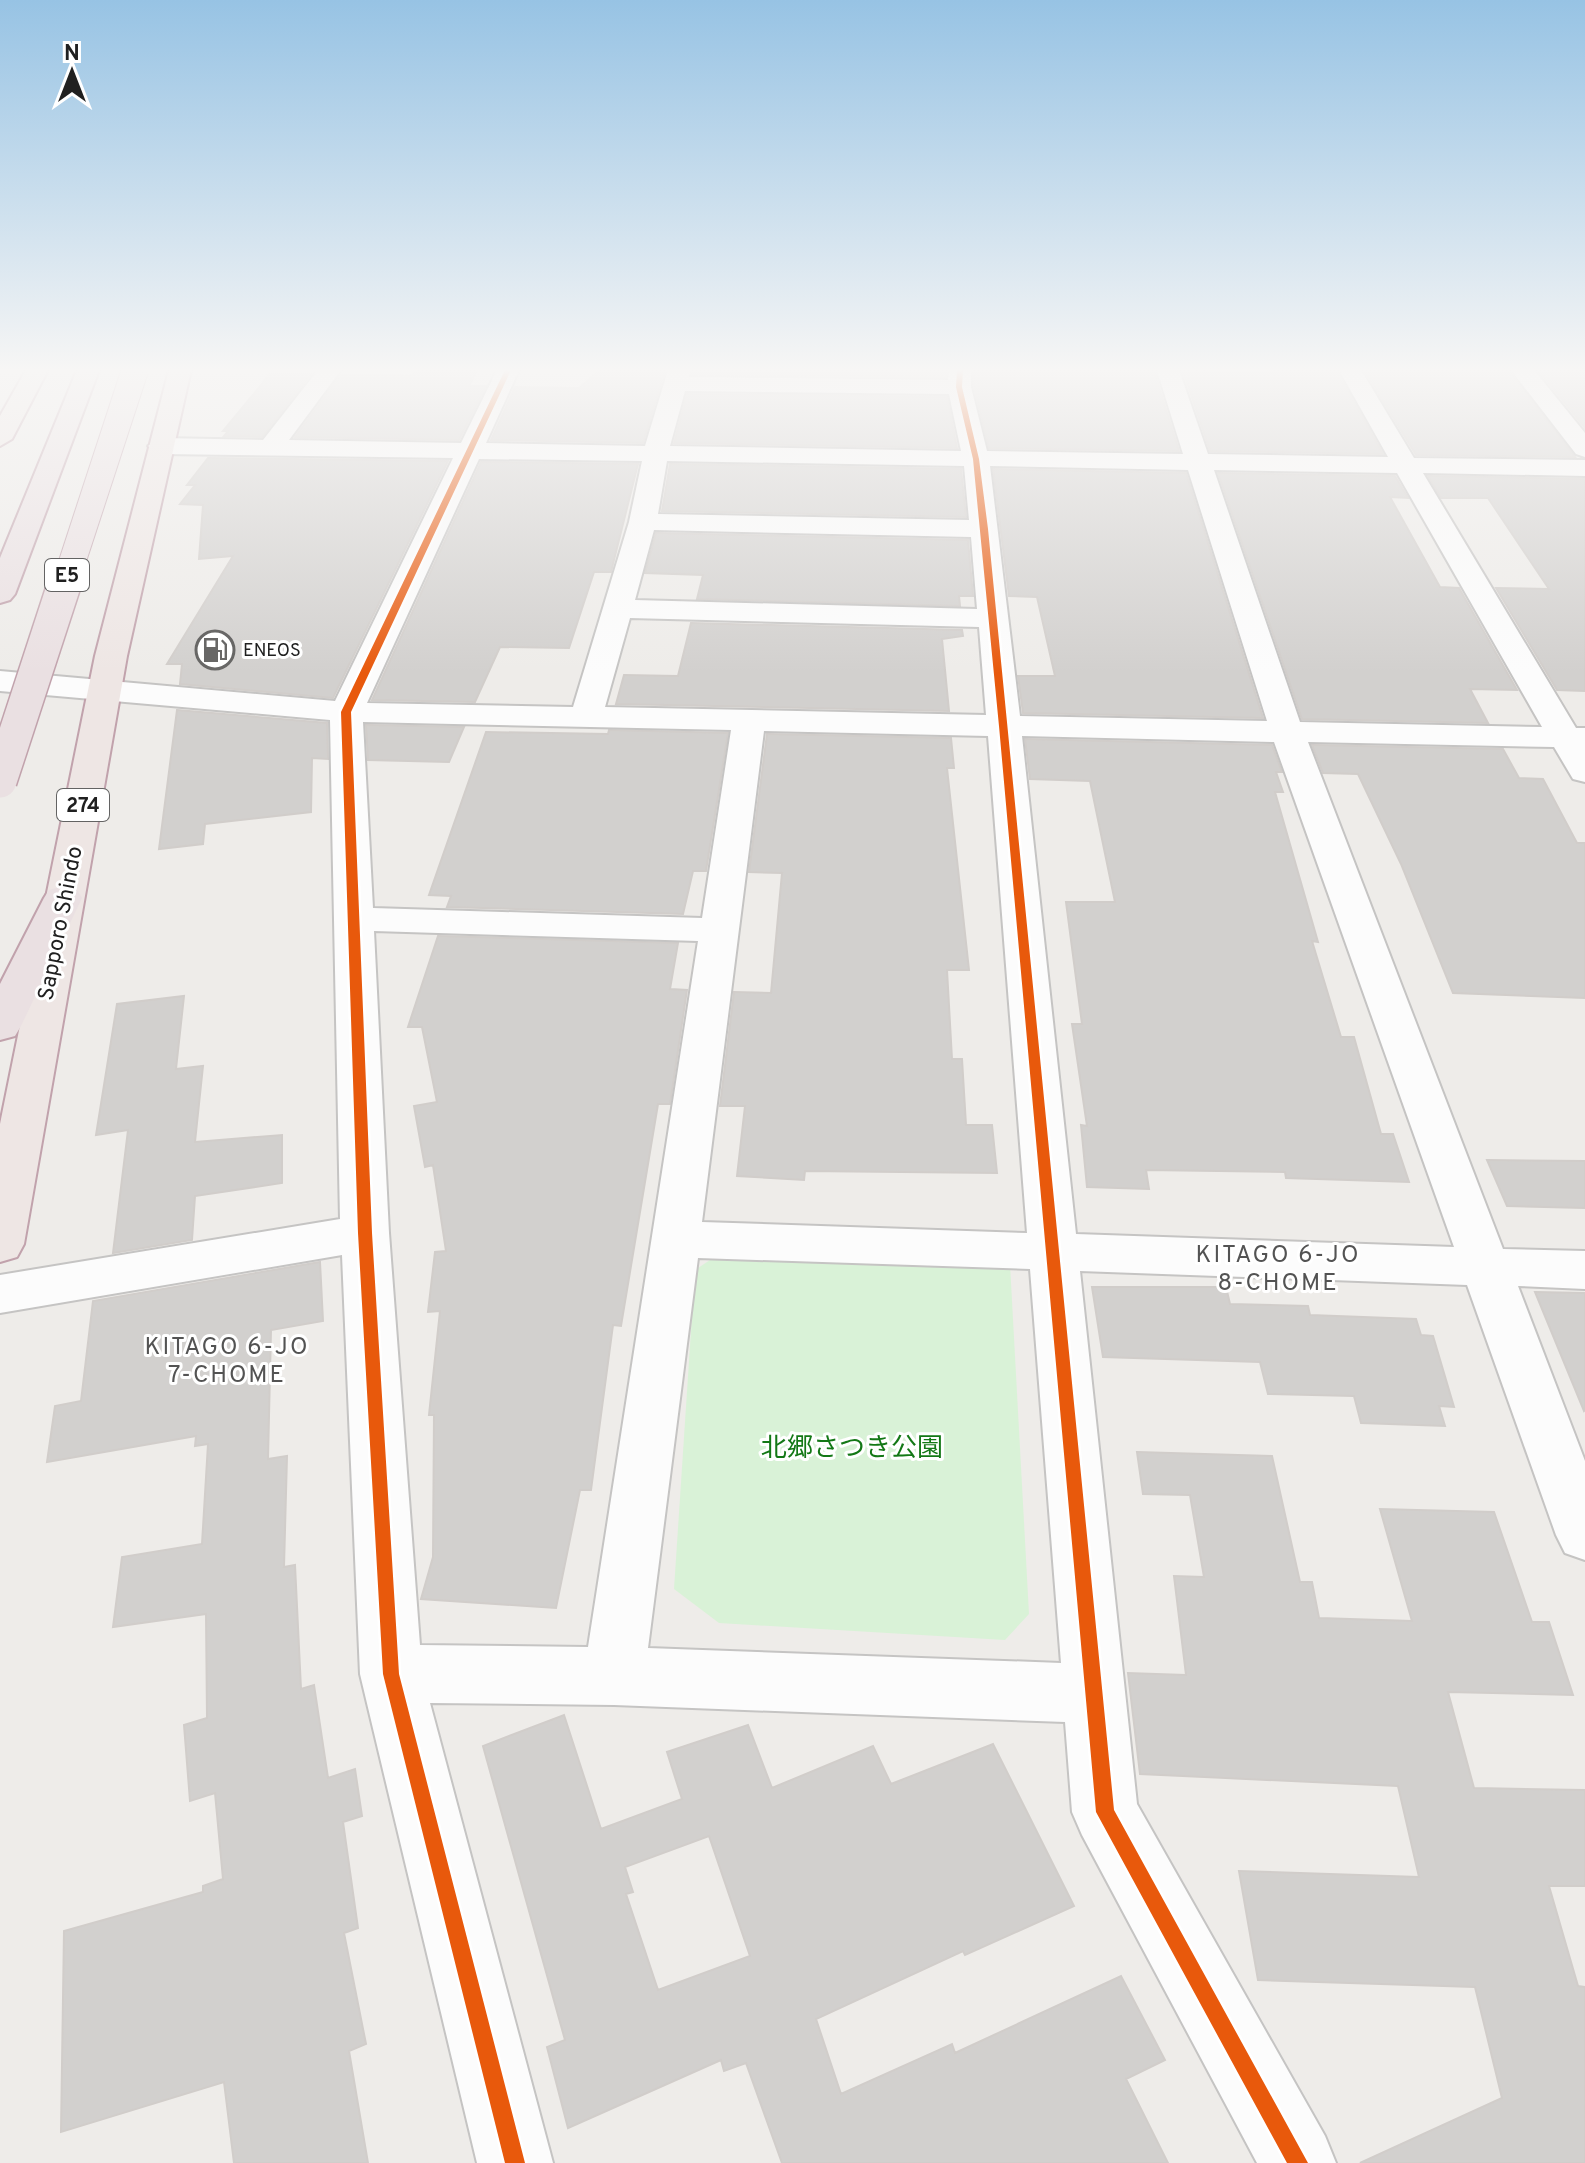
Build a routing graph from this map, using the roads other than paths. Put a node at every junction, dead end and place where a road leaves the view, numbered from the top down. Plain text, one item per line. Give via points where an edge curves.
1 (48, 471) edge
2 (102, 471) edge
3 (155, 471) edge
4 (459, 471) edge
5 (653, 471) edge
6 (977, 471) edge
7 (1201, 471) edge
8 (1410, 471) edge
9 (643, 522) junction
10 (984, 529) junction
11 (0, 594) edge
12 (619, 609) junction
13 (993, 618) junction
14 (0, 681) edge
15 (106, 691) junction
16 (346, 712) junction
17 (586, 717) junction
18 (749, 721) junction
19 (1004, 726) junction
20 (1287, 732) junction
21 (1575, 738) edge
22 (1585, 772) edge
23 (0, 781) edge
24 (63, 898) junction
25 (351, 919) junction
26 (722, 930) junction
27 (0, 1026) edge
28 (365, 1233) junction
29 (675, 1239) junction
30 (0, 1244) edge
31 (1054, 1252) junction
32 (1488, 1267) junction
33 (1585, 1270) edge
34 (0, 1294) edge
35 (1585, 1535) edge
36 (391, 1674) junction
37 (614, 1676) junction
38 (1096, 1694) junction
39 (515, 2163) edge
40 (1298, 2163) edge

1 - 11 highway, E5
2 - 23 highway, E5, bridge
3 - 15 highway, Sapporo Shindo / 274
4 - 16 street
5 - 9 street
6 - 10 street
7 - 20 street
8 - 21 street
9 - 10 street
9 - 12 street
10 - 13 street
12 - 13 street
12 - 17 street
13 - 19 street
14 - 15 street
15 - 16 street
15 - 24 highway, Sapporo Shindo / 274
16 - 17 street
16 - 25 street
17 - 18 street
18 - 19 street
18 - 26 street
19 - 20 street
19 - 31 street
20 - 21 street
20 - 32 street
21 - 22 street
24 - 27 highway
24 - 30 highway, Sapporo Shindo / 274
25 - 26 street
25 - 28 street
26 - 29 street
28 - 34 street
28 - 36 street
29 - 31 street
29 - 37 street
31 - 32 street
31 - 38 street
32 - 33 street
32 - 35 street
36 - 37 street
36 - 39 street
37 - 38 street
38 - 40 street via 1105,1812

